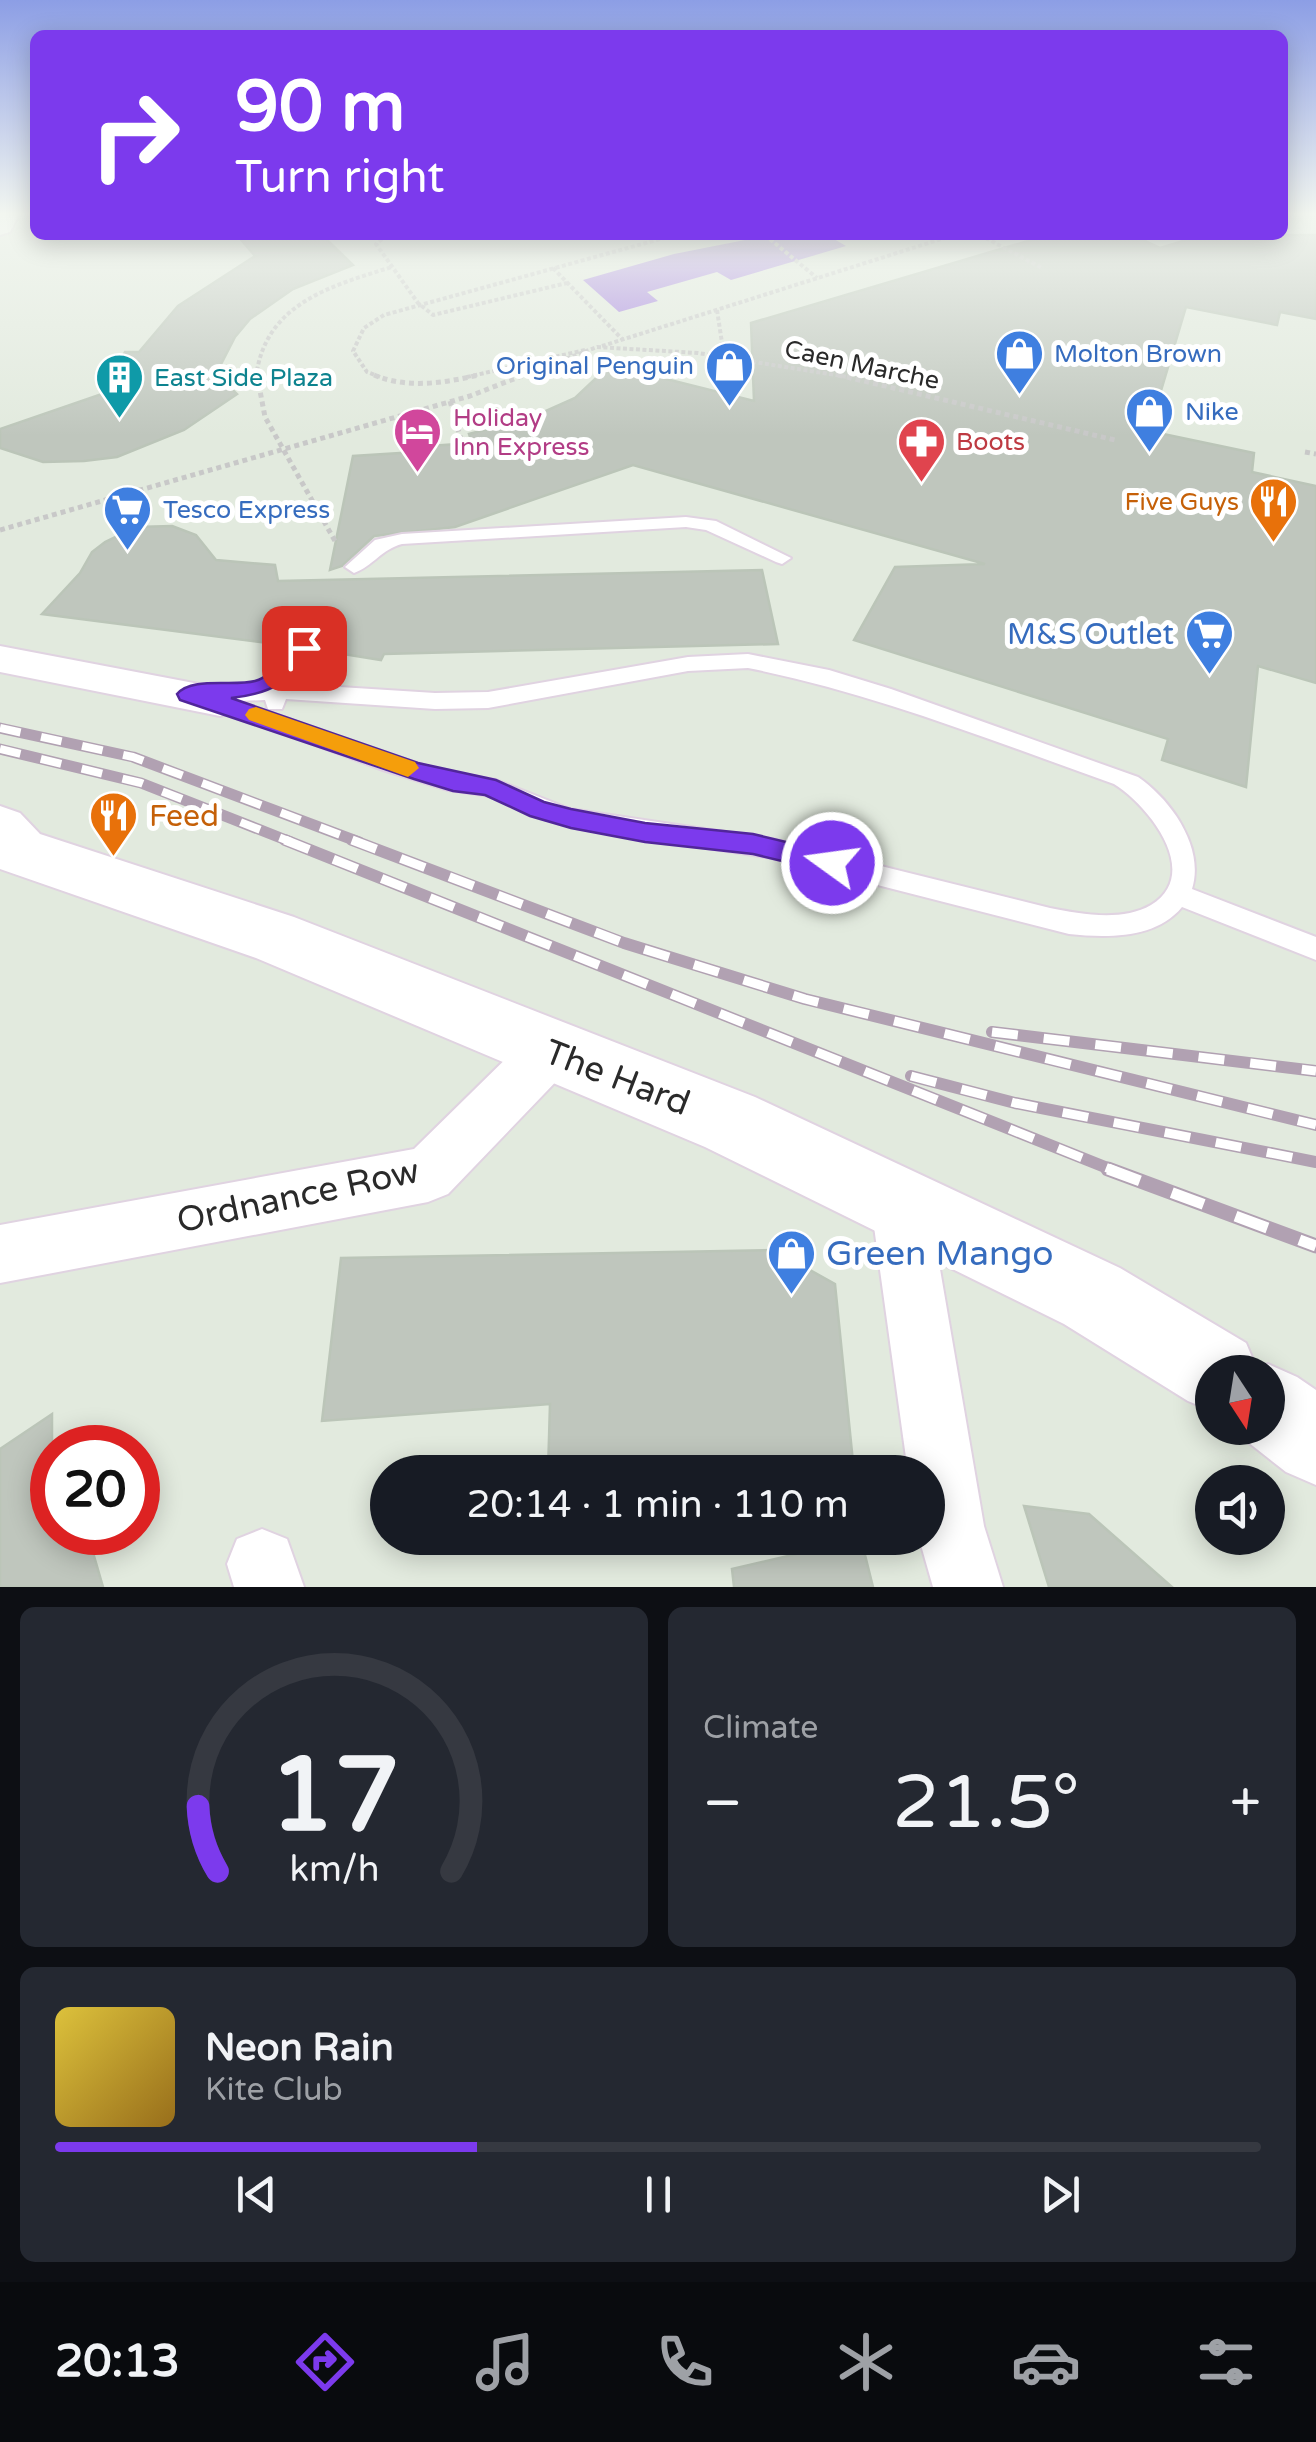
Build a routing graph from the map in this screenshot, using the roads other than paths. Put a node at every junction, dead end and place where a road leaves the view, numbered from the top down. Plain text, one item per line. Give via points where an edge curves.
1 (782, 558) dead end
2 (354, 566) road end
3 (304, 648) dead end
4 (0, 659) edge
5 (292, 666) junction
6 (213, 696) junction
7 (278, 702) junction
8 (6, 849) edge
9 (1177, 894) junction
10 (1316, 949) edge
11 (549, 1052) junction
12 (900, 1205) junction
13 (0, 1254) edge
14 (1195, 1359) edge
15 (1285, 1419) edge
16 (1316, 1442) edge
17 (968, 1587) edge

1 - 2 lane via 710,525 686,522 402,538 381,544
3 - 5 lane
4 - 6 street
5 - 6 lane via 260,688
5 - 7 lane
6 - 7 lane
6 - 9 lane via 571,819 776,849 1042,917 1129,923 1162,913
7 - 9 lane via 463,701 710,662 782,666 884,694 1134,784 1158,807 1179,846 1184,872
8 - 11 main road, The Hard via 272,936
9 - 10 lane
11 - 12 main road, The Hard via 730,1122
11 - 13 street, Ordnance Row via 428,1174
12 - 14 main road, The Hard via 1092,1296
12 - 17 street via 950,1526
15 - 16 main road

